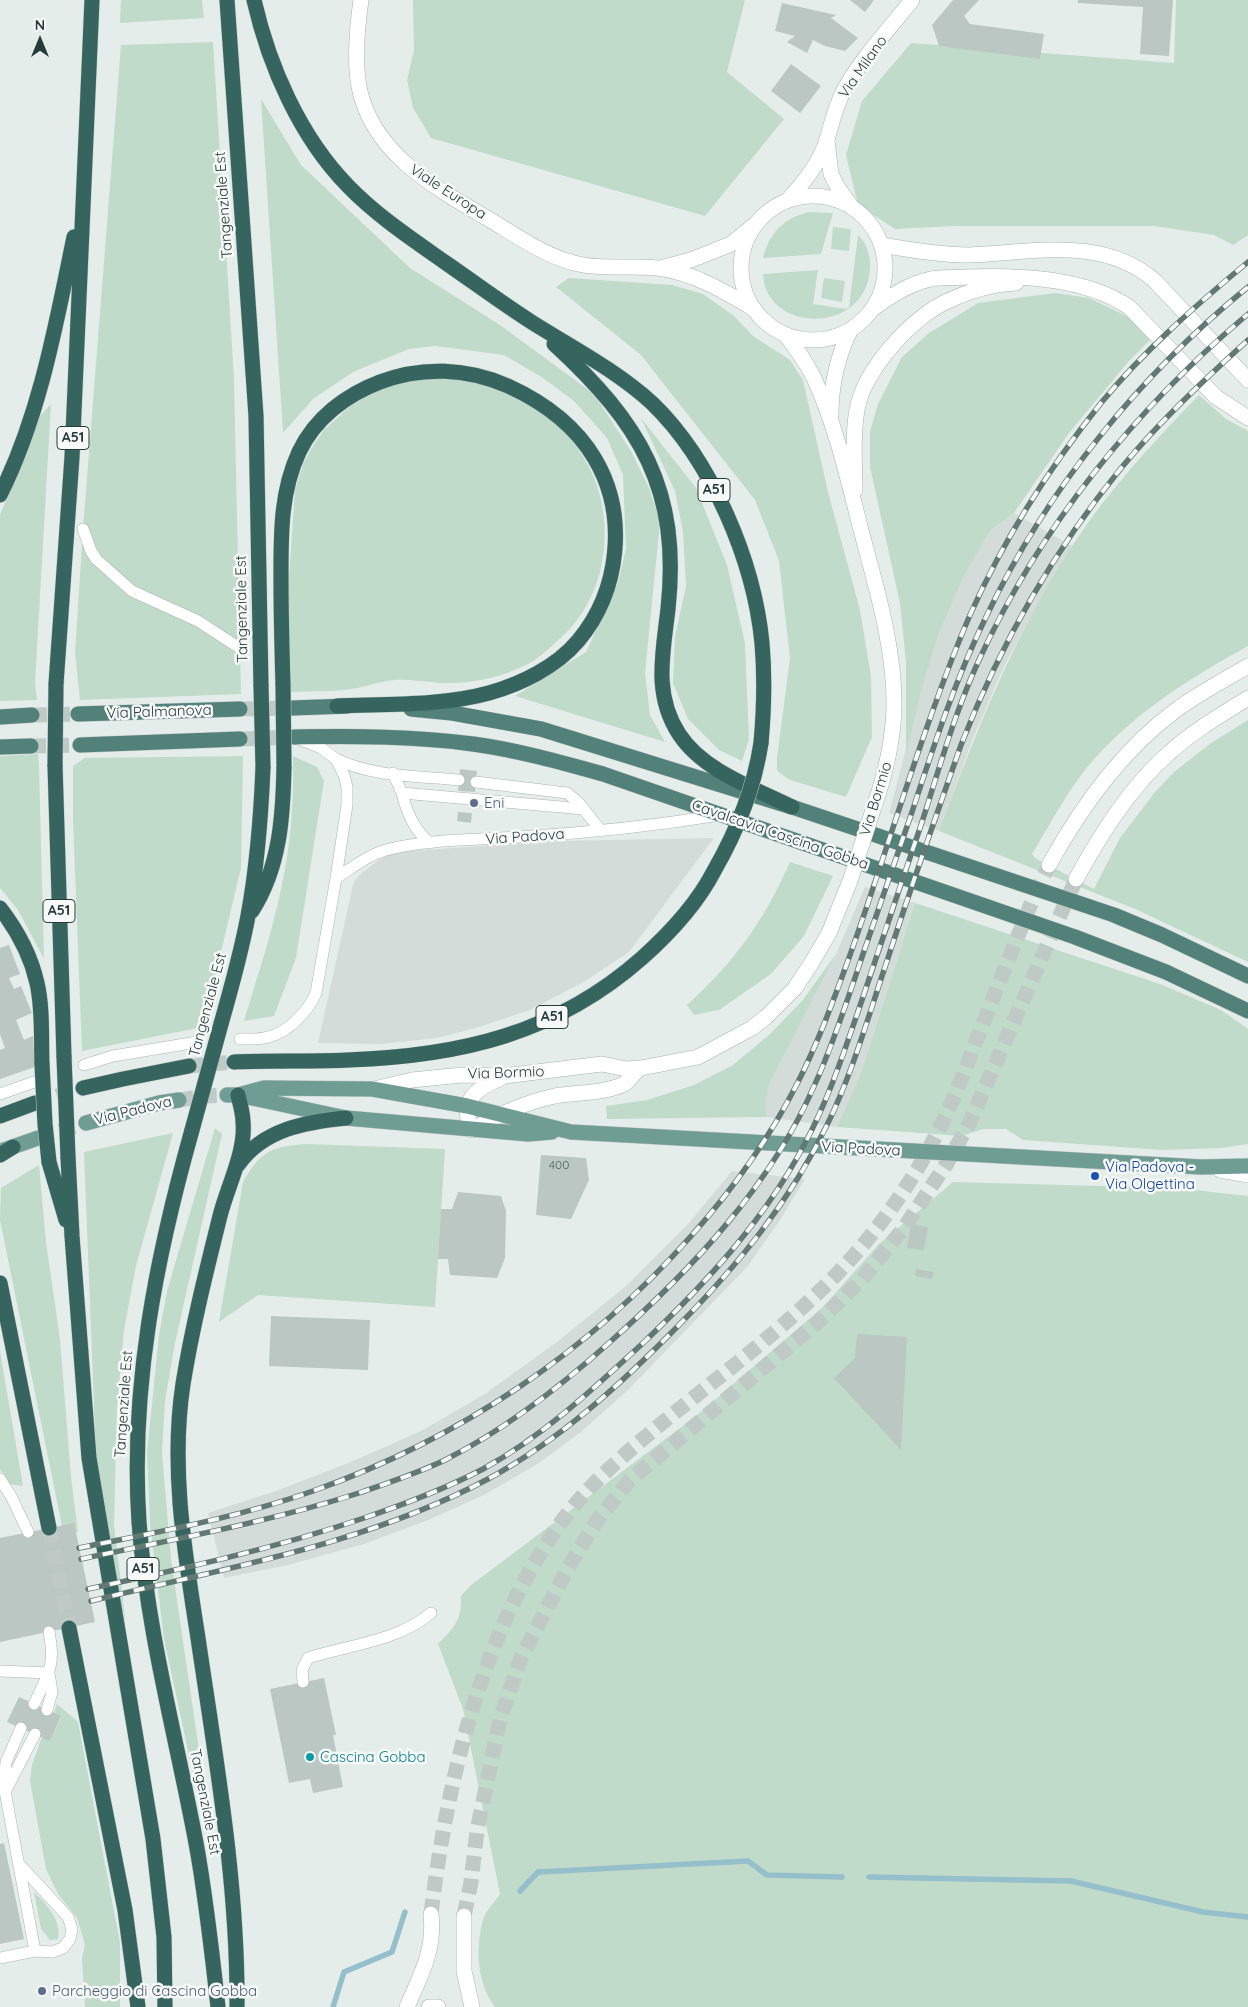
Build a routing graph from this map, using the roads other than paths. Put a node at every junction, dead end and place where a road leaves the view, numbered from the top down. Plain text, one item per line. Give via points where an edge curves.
1 (92, 0) edge
2 (227, 0) edge
3 (254, 0) edge
4 (361, 0) edge
5 (912, 0) edge
6 (827, 141) junction
7 (84, 191) junction
8 (787, 200) junction
9 (853, 208) junction
10 (753, 226) junction
11 (882, 245) junction
12 (658, 268) junction
13 (1052, 281) junction
14 (754, 309) junction
15 (872, 309) junction
16 (523, 316) junction
17 (851, 329) junction
18 (785, 334) junction
19 (1248, 380) edge
20 (1248, 418) edge
21 (831, 424) junction
22 (0, 495) edge
23 (855, 509) junction
24 (82, 529) dead end
25 (241, 649) dead end
26 (1248, 666) edge
27 (1248, 698) edge
28 (337, 706) junction
29 (292, 708) tunnel mouth
30 (240, 709) tunnel mouth
31 (78, 714) tunnel mouth
32 (32, 716) tunnel mouth
33 (0, 717) edge
34 (294, 738) joint
35 (240, 739) tunnel mouth
36 (80, 745) tunnel mouth
37 (32, 746) tunnel mouth
38 (0, 747) edge
39 (336, 758) junction
40 (393, 773) junction
41 (459, 780) dead end
42 (476, 782) dead end
43 (402, 793) junction
44 (792, 807) junction
45 (584, 809) junction
46 (721, 815) junction
47 (602, 832) junction
48 (430, 843) junction
49 (1049, 865) tunnel mouth
50 (336, 878) junction
51 (1076, 880) tunnel mouth
52 (0, 908) edge
53 (248, 918) junction
54 (1248, 976) edge
55 (1248, 1011) edge
56 (240, 1040) dead end
57 (197, 1042) dead end
58 (234, 1062) tunnel mouth
59 (84, 1065) dead end
60 (190, 1066) tunnel mouth
61 (641, 1068) junction
62 (504, 1076) junction
63 (34, 1082) dead end
64 (84, 1088) tunnel mouth
65 (372, 1089) junction
66 (0, 1094) edge
67 (232, 1095) junction
68 (179, 1100) tunnel mouth
69 (35, 1103) tunnel mouth
70 (468, 1106) junction
71 (500, 1114) junction
72 (0, 1116) edge
73 (346, 1118) junction
74 (86, 1123) tunnel mouth
75 (472, 1130) junction
76 (564, 1131) junction
77 (38, 1138) tunnel mouth
78 (6, 1149) edge
79 (0, 1155) edge
80 (1248, 1159) edge
81 (1225, 1166) junction
82 (1248, 1166) edge
83 (1201, 1167) junction
84 (235, 1170) junction
85 (1248, 1175) edge
86 (72, 1236) junction
87 (0, 1283) edge
88 (0, 1479) edge
89 (50, 1528) tunnel mouth
90 (28, 1532) dead end
91 (430, 1613) dead end
92 (69, 1628) tunnel mouth
93 (50, 1632) dead end
94 (0, 1671) edge
95 (49, 1674) junction
96 (303, 1682) dead end
97 (34, 1704) dead end
98 (47, 1710) dead end
99 (21, 1728) dead end
100 (35, 1734) dead end
101 (3, 1790) edge
102 (19, 1864) junction
103 (431, 1914) tunnel mouth
104 (464, 1916) tunnel mouth
105 (35, 1950) junction
106 (0, 1958) edge
107 (138, 2007) edge
108 (165, 2007) edge
109 (218, 2007) edge
110 (237, 2007) edge
111 (407, 2007) edge
112 (429, 2007) edge
113 (438, 2007) edge
114 (472, 2007) edge

1 - 7 highway, Tangenziale Est / A51
2 - 53 highway, Tangenziale Est / A51, bridge via 256,416 262,767 258,850
3 - 16 highway, A51 via 266,44 290,100 317,146 347,185 409,237
4 - 12 main road, Viale Europa via 357,42 359,86 374,126 407,165 443,192 563,260 602,267
5 - 6 main road, Via Milano via 843,91
6 - 8 main road, Via Milano via 806,180
6 - 9 main road, Via Milano via 831,174
7 - 22 highway via 48,358 26,431
7 - 86 highway, Tangenziale Est / A51, bridge via 72,457 56,684 55,765
8 - 9 main road via 822,196
8 - 10 main road via 768,211
9 - 11 main road via 870,224
10 - 12 main road, Viale Europa via 731,244 691,260
10 - 14 main road via 742,250 741,273 744,292
11 - 15 main road via 885,274
11 - 19 main road via 967,255 1074,250 1118,258 1155,281
12 - 14 main road, Viale Europa via 712,285
13 - 15 main road via 998,276 932,279 902,289
13 - 20 main road via 1091,288 1129,307 1216,397
13 - 23 main road via 1011,283 948,300 924,316 880,361 857,410
14 - 18 main road via 764,321
15 - 17 main road
16 - 44 highway via 606,396 640,444 660,488 671,550 661,683 675,727 697,755 710,765
16 - 58 highway, A51, bridge via 625,381 652,404 688,446 732,526 748,568 758,619 764,678 761,743 744,809 699,896 664,937 621,976 564,1011 511,1035 459,1049 407,1056
17 - 18 main road via 819,340
17 - 21 main road, Via Bormio via 833,378
18 - 21 main road, Via Bormio via 803,357
21 - 23 main road, Via Bormio
23 - 61 main road, Via Bormio, bridge via 883,621 894,693 891,742 882,783 850,881 829,933 811,964 795,988 766,1017 698,1057
24 - 25 lane via 96,559 132,591 187,616
26 - 49 main road via 1182,706 1135,746 1073,825
27 - 51 main road via 1186,738 1150,771 1124,804
28 - 29 highway, Cavalcavia Cascina Gobba
28 - 44 highway, Cavalcavia Cascina Gobba via 432,710 541,729
28 - 53 highway, bridge via 451,700 486,694 542,670 572,647 584,632 612,572 614,511 596,460 582,440 549,408 523,392 486,377 453,371 400,375 366,387 342,401 310,433 299,451 283,507 281,548 282,821 279,846 261,898
30 - 31 highway, Via Palmanova
32 - 33 highway
34 - 39 lane via 321,748
34 - 46 highway, Cavalcavia Cascina Gobba via 399,737 474,744 533,755 603,774
35 - 36 highway, Via Palmanova
37 - 38 highway
39 - 40 lane via 361,769
39 - 50 lane via 347,787
40 - 41 lane
40 - 43 lane
42 - 45 lane via 559,791 574,798
43 - 45 lane
43 - 48 lane via 417,831
44 - 54 highway, Cavalcavia Cascina Gobba via 1114,915
45 - 47 lane
46 - 47 lane, Via Padova
46 - 55 highway, Cavalcavia Cascina Gobba via 1107,949 1173,975
47 - 48 lane, Via Padova
48 - 50 lane, Via Padova via 386,850
50 - 56 lane via 314,1000 298,1019 276,1034 268,1038
52 - 86 highway, bridge via 24,948 38,984 50,1162 54,1185
53 - 109 highway, Tangenziale Est / A51, bridge via 168,1220 151,1302 138,1414 137,1476 143,1567 198,1858
57 - 59 lane via 114,1056
60 - 64 highway
61 - 62 main road, Via Bormio via 626,1069 602,1064
61 - 71 main road, Via Bormio via 621,1085 553,1097
62 - 65 main road, Via Bormio via 462,1075 412,1080
62 - 70 main road via 477,1090
63 - 66 lane
65 - 67 main road, Via Padova via 264,1088
65 - 70 main road, Via Padova
67 - 73 main road
67 - 84 highway via 244,1123
68 - 74 main road, Via Padova
69 - 72 highway
70 - 71 main road, Via Padova
70 - 75 main road via 466,1116
71 - 75 main road
71 - 76 main road, Via Padova
73 - 75 main road
73 - 84 highway via 313,1121 270,1136 249,1151
75 - 76 main road via 528,1134
76 - 83 main road, Via Padova
77 - 78 main road
78 - 79 highway
80 - 81 main road, Via Padova
81 - 82 main road, Via Padova
81 - 83 main road, Via Padova
83 - 85 main road
84 - 110 highway via 224,1199 189,1348 177,1445 184,1546 228,1844
86 - 108 highway, Tangenziale Est / A51 via 89,1458 153,1840 164,1937
87 - 89 highway
88 - 90 lane
91 - 96 lane via 418,1624 381,1638 308,1658 302,1670
92 - 107 highway via 125,1910
93 - 95 lane via 53,1652
94 - 95 lane
95 - 97 lane
95 - 98 lane via 52,1692
99 - 101 lane via 6,1762
100 - 101 lane
101 - 102 lane
102 - 105 lane
102 - 105 lane via 68,1917 72,1929 63,1948 52,1952
103 - 111 main road via 429,1954
104 - 114 main road via 464,1971
105 - 106 lane
112 - 113 main road

